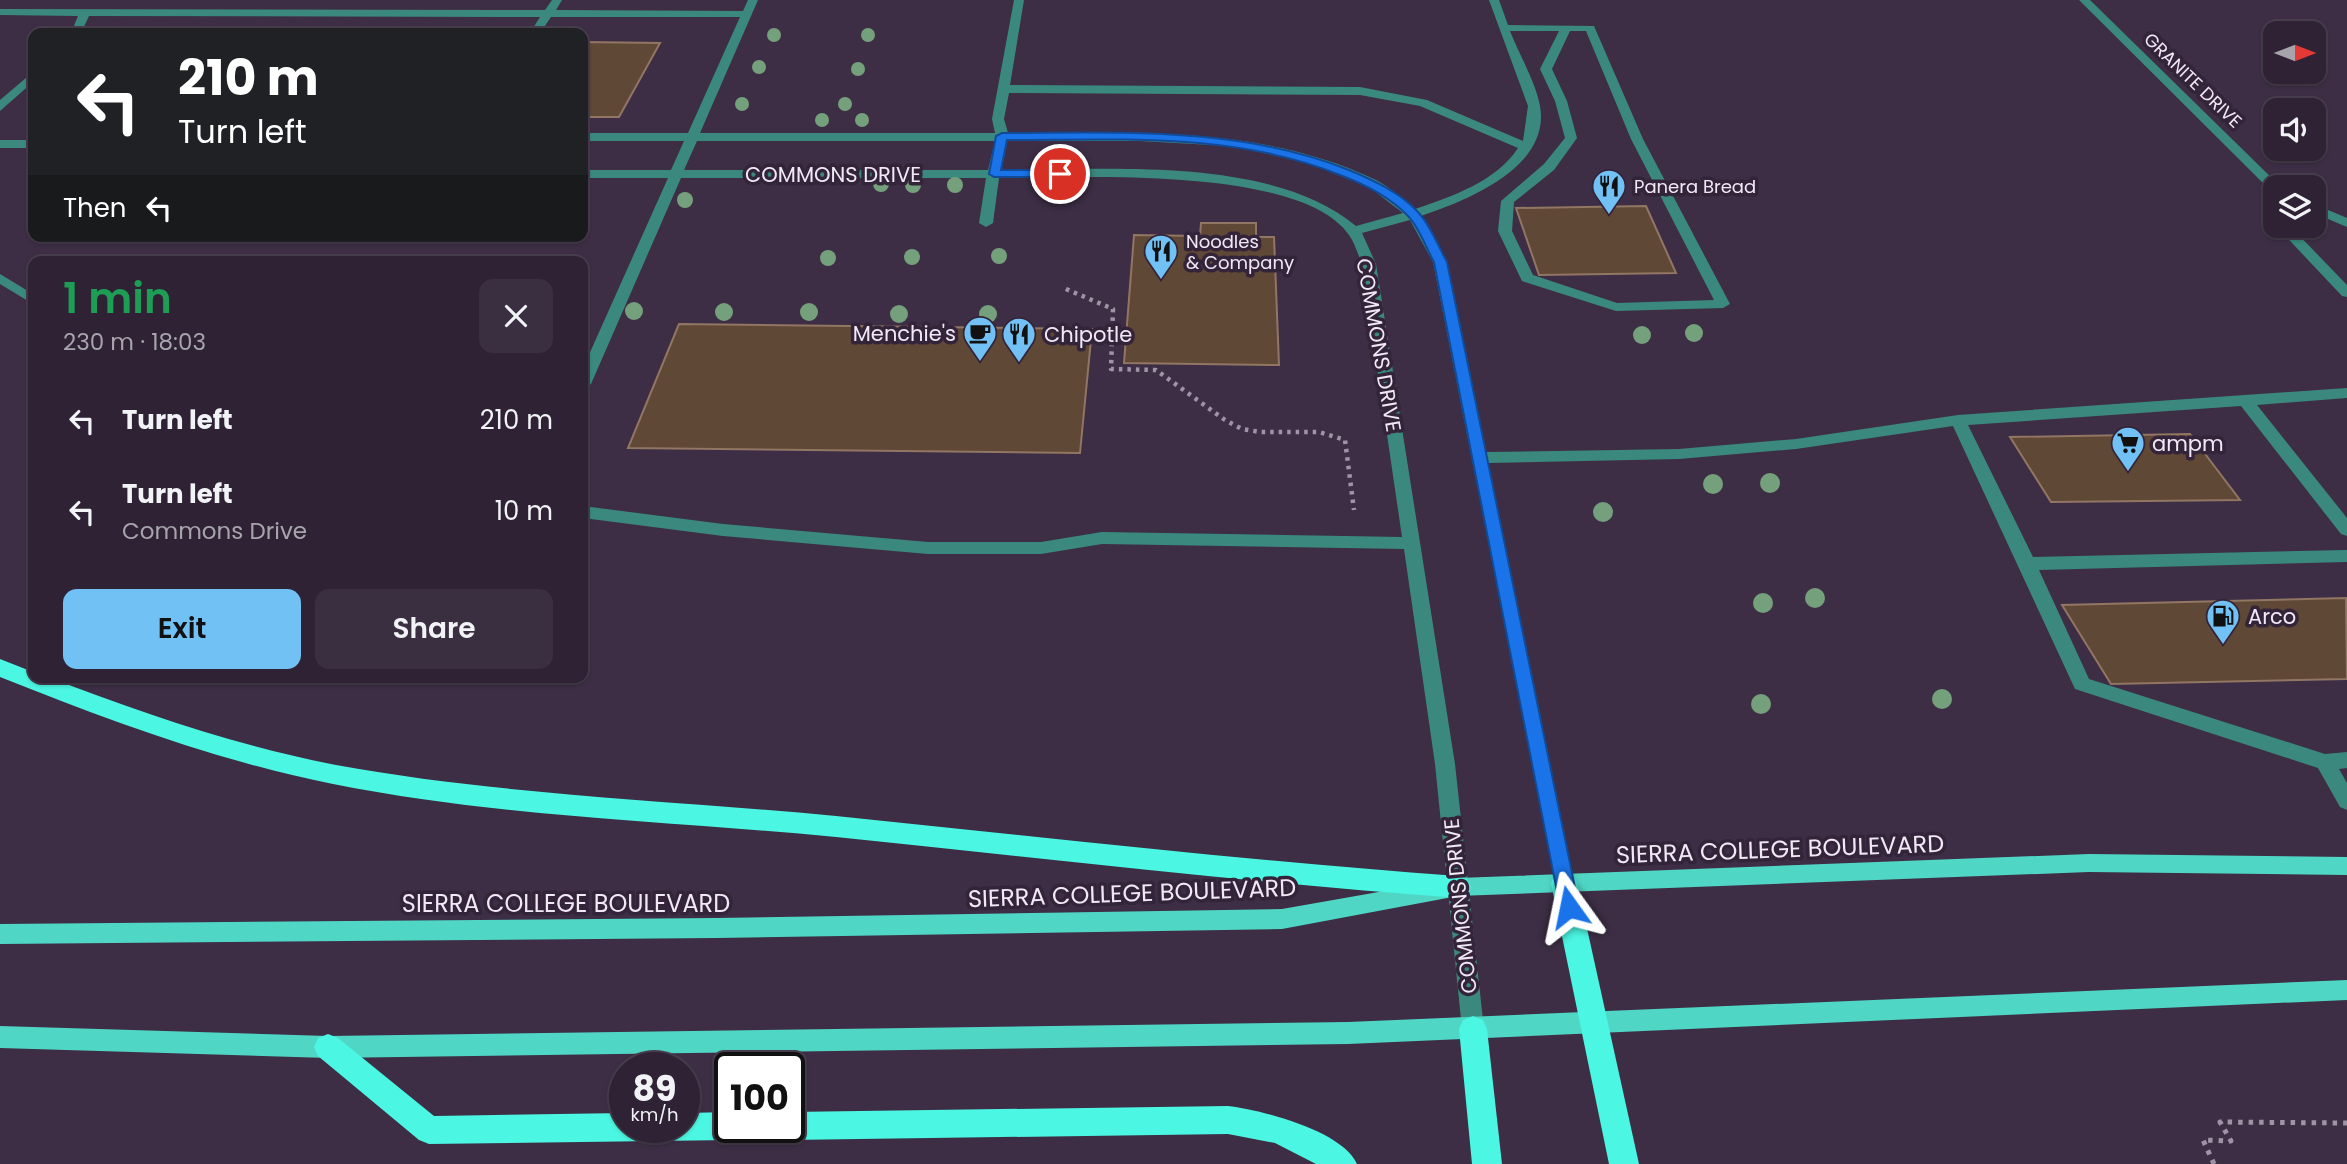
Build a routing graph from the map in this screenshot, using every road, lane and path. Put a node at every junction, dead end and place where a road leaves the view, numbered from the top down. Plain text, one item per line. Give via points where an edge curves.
1 (557, 0) edge
2 (754, 0) edge
3 (1019, 0) edge
4 (1494, 0) edge
5 (2084, 0) edge
6 (0, 12) edge
7 (85, 12) junction
8 (549, 12) junction
9 (747, 14) junction
10 (78, 28) edge
11 (538, 28) edge
12 (1503, 28) junction
13 (1566, 28) junction
14 (28, 81) edge
15 (1002, 89) junction
16 (0, 107) edge
17 (1002, 136) junction
18 (588, 137) edge
19 (693, 137) junction
20 (0, 144) edge
21 (28, 144) edge
22 (1527, 146) junction
23 (588, 174) edge
24 (676, 174) junction
25 (994, 174) junction
26 (2263, 175) edge
27 (2326, 213) edge
28 (1413, 214) junction
29 (986, 223) dead end
30 (2347, 223) edge
31 (1353, 231) junction
32 (2294, 238) edge
33 (0, 278) edge
34 (1066, 289) dead end
35 (2347, 293) edge
36 (28, 297) edge
37 (588, 373) edge
38 (2347, 393) edge
39 (2245, 401) junction
40 (1958, 420) junction
41 (1479, 458) junction
42 (588, 513) edge
43 (2347, 530) edge
44 (1358, 543) junction
45 (1412, 543) junction
46 (2347, 556) edge
47 (2025, 564) junction
48 (0, 668) edge
49 (28, 679) edge
50 (37, 683) edge
51 (2347, 760) edge
52 (2325, 762) junction
53 (2347, 801) edge
54 (2347, 866) edge
55 (1564, 883) junction
56 (1458, 887) junction
57 (0, 934) edge
58 (2347, 990) edge
59 (1594, 1024) junction
60 (1473, 1029) junction
61 (0, 1037) edge
62 (328, 1047) junction
63 (2347, 1123) edge
64 (805, 1126) edge
65 (609, 1128) edge
66 (1342, 1164) edge
67 (1487, 1164) edge
68 (1624, 1164) edge
69 (2214, 1164) edge

1 - 8 street
2 - 9 street
3 - 15 street
4 - 12 street
5 - 26 street, GRANITE DRIVE
6 - 7 street
7 - 8 street
7 - 10 street
8 - 9 street
8 - 11 street
9 - 19 street
12 - 13 street
12 - 22 street via 1535,107 1535,127
13 - 13 street via 1546,69 1571,138 1549,167 1508,201 1505,232 1527,278 1616,307 1723,304 1637,139 1590,28
14 - 16 street
15 - 17 street via 998,119
15 - 22 street via 1360,91 1423,103
17 - 19 street, COMMONS DRIVE
17 - 25 street
17 - 28 street, COMMONS DRIVE via 1230,142 1310,159 1374,184
18 - 19 street, COMMONS DRIVE
19 - 24 street
20 - 21 street
22 - 28 street via 1493,181
23 - 24 street, COMMONS DRIVE
24 - 25 street, COMMONS DRIVE
24 - 37 street
25 - 29 street
25 - 31 street, COMMONS DRIVE via 1222,178 1278,191 1322,208
27 - 30 street
28 - 31 street
28 - 41 street, COMMONS DRIVE via 1440,262
31 - 45 street, COMMONS DRIVE via 1368,264
32 - 35 street
33 - 36 street
34 - 44 path via 1113,309 1111,369 1156,370 1242,429 1319,432 1345,440
38 - 39 street
39 - 40 street
39 - 43 street
40 - 41 street via 1796,444 1679,454
40 - 47 street via 2001,503
41 - 55 street, COMMONS DRIVE
42 - 44 street via 928,548 1041,548 1102,538
44 - 45 street
45 - 56 street, COMMONS DRIVE
46 - 47 street
47 - 52 street via 2082,684
48 - 49 highway
50 - 56 highway via 209,744 331,773 482,798 832,827 1281,875
51 - 52 street
52 - 53 street
54 - 55 main road, SIERRA COLLEGE BOULEVARD via 2089,863
55 - 56 main road, SIERRA COLLEGE BOULEVARD
55 - 59 highway
56 - 57 main road, SIERRA COLLEGE BOULEVARD via 1282,919
56 - 60 street, COMMONS DRIVE
58 - 59 main road
59 - 60 main road
59 - 68 highway
60 - 62 main road
60 - 67 highway
61 - 62 main road
62 - 65 highway via 429,1130
63 - 69 path via 2220,1122 2231,1141 2203,1140
64 - 66 highway via 1228,1120 1285,1130

